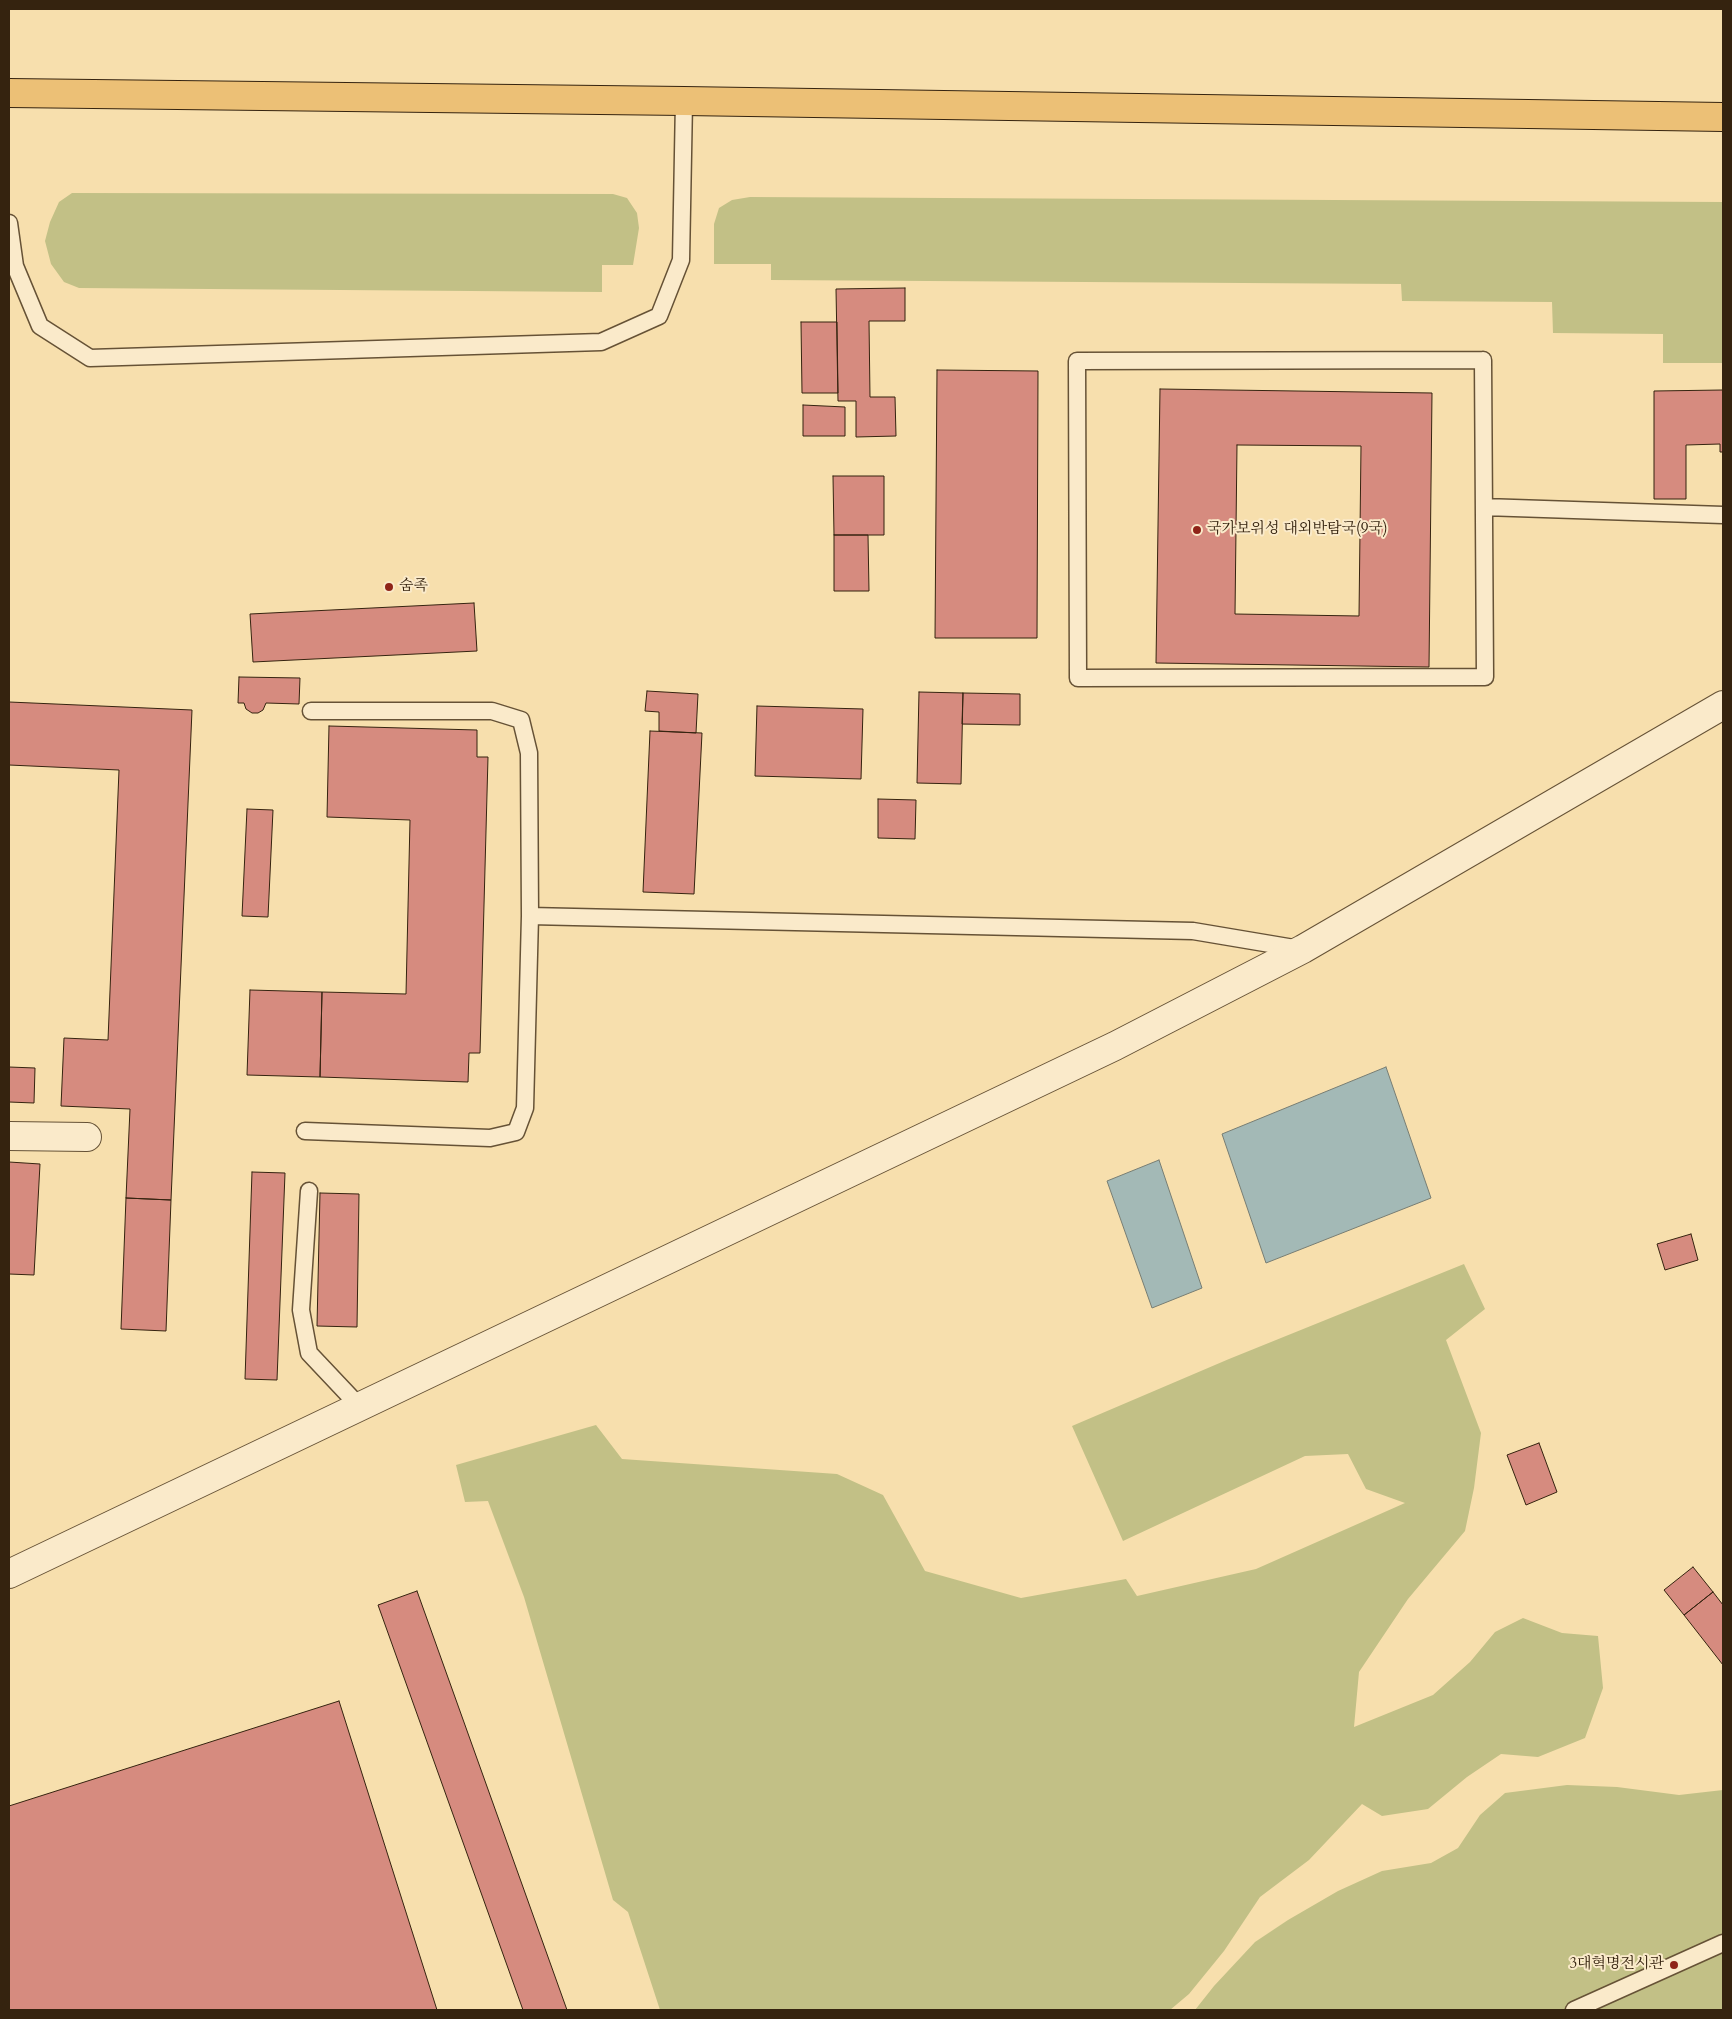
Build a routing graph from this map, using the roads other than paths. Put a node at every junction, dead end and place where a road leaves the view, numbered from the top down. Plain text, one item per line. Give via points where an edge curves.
1 (9, 94) edge
2 (684, 101) junction
3 (1723, 117) edge
4 (9, 223) edge
5 (1484, 507) junction
6 (1723, 515) edge
7 (1723, 705) edge
8 (311, 711) dead end
9 (530, 916) junction
10 (1303, 949) junction
11 (305, 1131) dead end
12 (9, 1136) edge
13 (88, 1137) dead end
14 (309, 1191) dead end
15 (359, 1406) junction
16 (9, 1574) edge
17 (1723, 1943) edge
18 (1574, 2010) edge

1 - 2 main road
2 - 3 main road
2 - 4 lane via 680,260 659,316 602,342 90,358 40,326 15,266
5 - 5 lane via 1483,360 1077,361 1078,678 1484,677
5 - 6 lane
7 - 10 street
8 - 9 lane via 492,711 521,720 529,752
9 - 10 lane via 1194,931
9 - 11 lane via 524,1108 516,1132 490,1138
10 - 15 street via 1115,1046
12 - 13 street
14 - 15 lane via 301,1310 309,1352
15 - 16 street
17 - 18 lane

